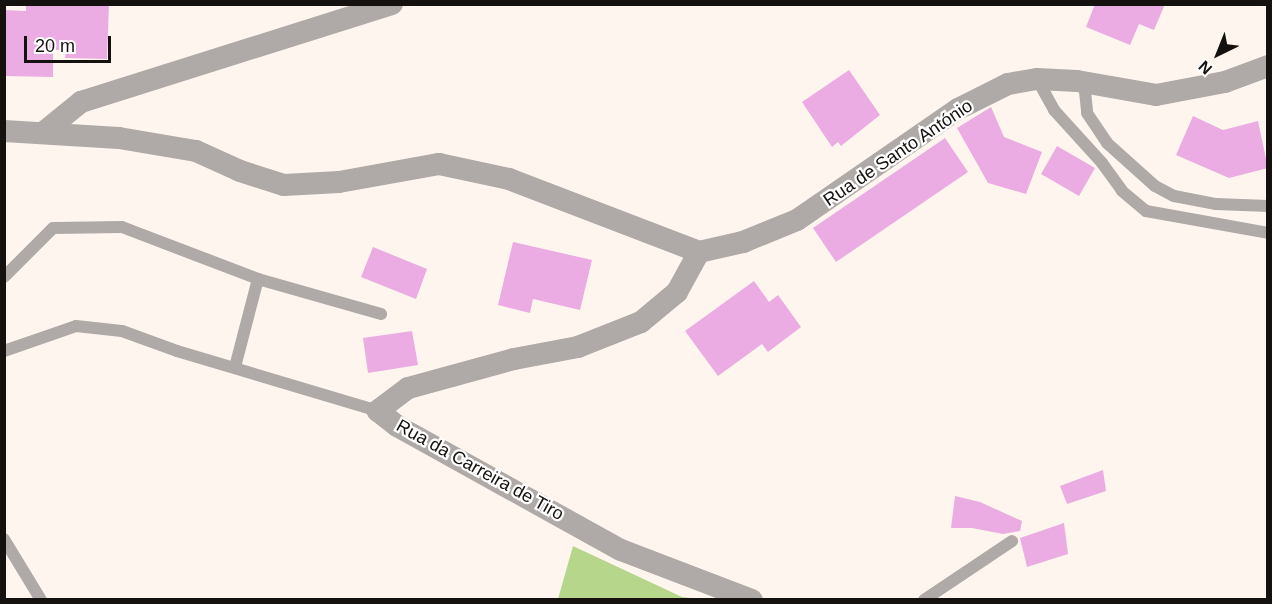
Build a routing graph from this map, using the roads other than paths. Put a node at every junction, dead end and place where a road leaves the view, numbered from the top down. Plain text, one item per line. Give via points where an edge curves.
1 (392, 4) edge
2 (1268, 66) edge
3 (1037, 79) junction
4 (1084, 82) junction
5 (4, 131) edge
6 (44, 132) junction
7 (1268, 206) edge
8 (1268, 232) edge
9 (699, 252) junction
10 (4, 277) edge
11 (258, 279) junction
12 (381, 314) dead end
13 (4, 351) edge
14 (235, 367) junction
15 (378, 411) junction
16 (4, 539) edge
17 (1012, 541) dead end
18 (41, 600) edge
19 (752, 600) edge
20 (924, 600) edge

1 - 6 street via 81,102
2 - 4 street, Rua de Santo António via 1225,82 1156,95
3 - 4 street, Rua de Santo António
3 - 8 lane via 1054,110 1122,191 1146,211
3 - 9 street, Rua de Santo António via 1008,84 958,109 797,220 742,242
4 - 7 lane via 1087,113 1107,143 1155,186 1174,196 1216,204
5 - 6 street
6 - 9 street via 196,150 240,171 284,185 339,182 439,164 509,179
9 - 15 street, Rua da Carreira de Tiro via 677,292 641,322 578,347 514,359 408,388
10 - 11 lane via 53,228 85,226 122,227
11 - 12 lane
11 - 14 lane
13 - 14 lane via 76,326 122,331
14 - 15 lane
15 - 19 street, Rua da Carreira de Tiro via 397,426 621,550
16 - 18 lane
17 - 20 lane

